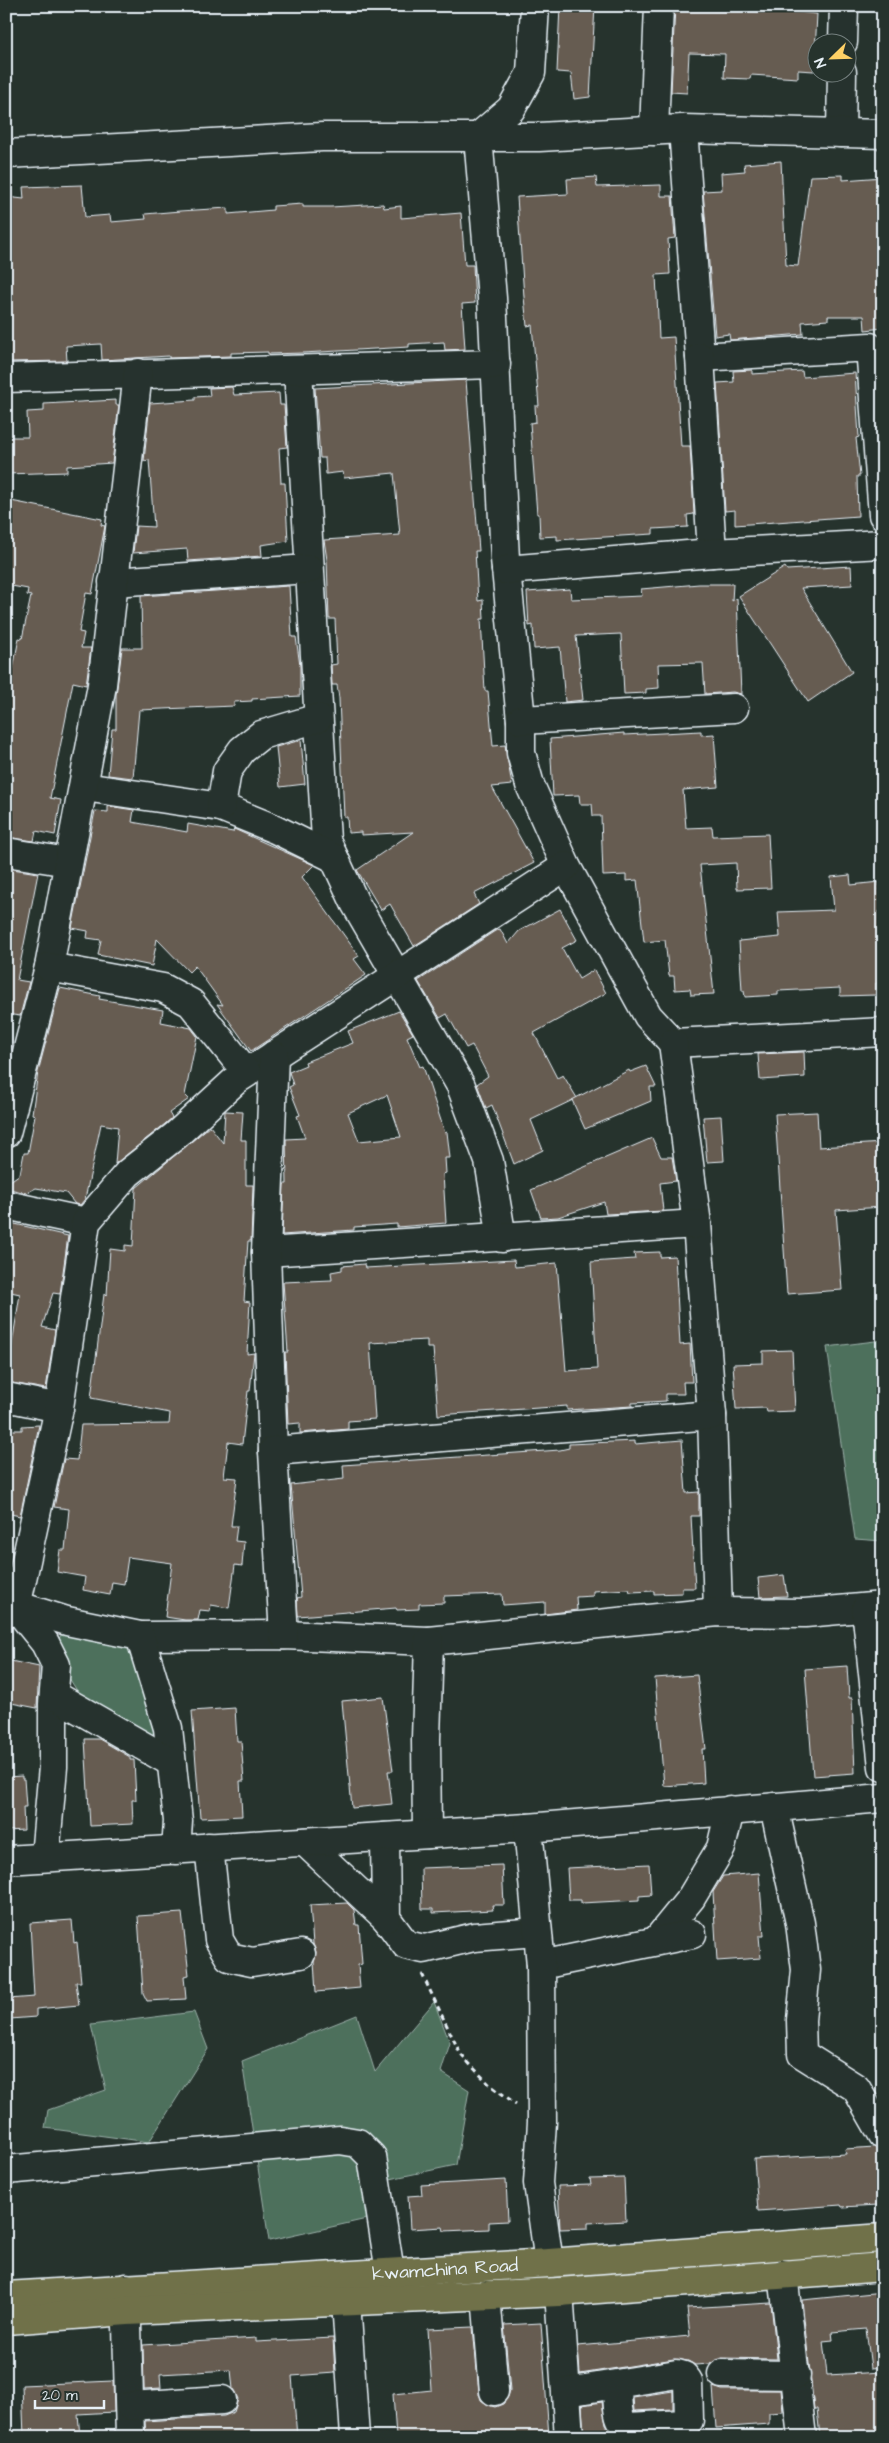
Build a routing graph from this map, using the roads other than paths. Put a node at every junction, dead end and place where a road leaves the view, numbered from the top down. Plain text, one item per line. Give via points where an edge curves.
1 (535, 6) edge
2 (659, 6) edge
3 (844, 6) edge
4 (843, 32) edge
5 (842, 82) edge
6 (683, 129) junction
7 (654, 130) junction
8 (841, 133) junction
9 (883, 134) edge
10 (478, 137) junction
11 (6, 154) edge
12 (877, 346) edge
13 (700, 357) junction
14 (496, 364) junction
15 (298, 370) junction
16 (138, 373) junction
17 (6, 378) edge
18 (883, 514) edge
19 (883, 544) edge
20 (712, 554) junction
21 (309, 569) junction
22 (506, 570) junction
23 (113, 582) junction
24 (734, 708) dead end
25 (318, 718) junction
26 (521, 720) junction
27 (84, 787) junction
28 (221, 807) junction
29 (6, 852) edge
30 (334, 858) junction
31 (68, 862) junction
32 (566, 866) junction
33 (49, 967) junction
34 (396, 974) junction
35 (883, 1032) edge
36 (673, 1043) junction
37 (274, 1055) junction
38 (247, 1073) junction
39 (6, 1133) edge
40 (6, 1205) edge
41 (86, 1222) junction
42 (697, 1224) junction
43 (502, 1238) junction
44 (266, 1252) junction
45 (6, 1397) edge
46 (59, 1408) junction
47 (712, 1415) junction
48 (273, 1451) junction
49 (11, 1605) edge
50 (875, 1607) edge
51 (718, 1612) junction
52 (284, 1635) junction
53 (140, 1636) junction
54 (429, 1642) junction
55 (54, 1695) junction
56 (171, 1762) junction
57 (883, 1767) edge
58 (883, 1798) edge
59 (774, 1807) junction
60 (730, 1810) junction
61 (528, 1828) junction
62 (426, 1834) junction
63 (385, 1837) junction
64 (305, 1842) junction
65 (209, 1847) junction
66 (176, 1850) junction
67 (45, 1857) junction
68 (6, 1860) edge
69 (386, 1918) junction
70 (537, 1932) junction
71 (692, 1934) dead end
72 (656, 1941) junction
73 (301, 1954) dead end
74 (541, 1965) junction
75 (883, 2135) edge
76 (6, 2170) edge
77 (883, 2238) edge
78 (824, 2241) junction
79 (549, 2262) junction
80 (883, 2267) edge
81 (824, 2271) junction
82 (390, 2272) junction
83 (784, 2274) junction
84 (559, 2292) junction
85 (486, 2295) junction
86 (6, 2296) edge
87 (127, 2299) junction
88 (346, 2301) junction
89 (6, 2320) edge
90 (722, 2374) dead end
91 (796, 2375) junction
92 (617, 2384) dead end
93 (494, 2392) dead end
94 (567, 2392) junction
95 (222, 2400) dead end
96 (130, 2406) junction
97 (130, 2437) edge
98 (354, 2437) edge
99 (569, 2437) edge
100 (802, 2437) edge

1 - 10 street via 531,73 511,109
2 - 7 street
3 - 4 street
5 - 8 street
6 - 7 street
6 - 8 street
6 - 13 street
7 - 10 street
8 - 9 street
10 - 11 street via 322,137
10 - 14 street
12 - 13 street
12 - 18 street
13 - 20 street
14 - 15 street
14 - 22 street
15 - 16 street
15 - 21 street
16 - 17 street
16 - 23 street
19 - 20 street
20 - 22 street
21 - 23 street
21 - 25 street
22 - 26 street
23 - 27 street via 102,685
24 - 26 street
25 - 28 street via 261,735 242,750 227,771
25 - 30 street via 326,840
26 - 32 street via 522,753 530,786
27 - 28 street
27 - 31 street
28 - 30 street via 276,829
29 - 31 street
30 - 34 street via 355,903
31 - 33 street
32 - 34 street
32 - 36 street via 648,1016
33 - 38 street via 163,988 191,1003
33 - 39 street
34 - 37 street
34 - 43 street via 461,1086 489,1161
35 - 36 street
36 - 42 street
37 - 38 street
37 - 44 street
38 - 41 street via 128,1173
40 - 41 street
41 - 46 street
42 - 43 street
42 - 47 street
43 - 44 street
44 - 48 street
45 - 46 street
46 - 49 street
47 - 48 street
47 - 51 street
48 - 52 street
49 - 53 street
49 - 55 street via 45,1642 56,1665
50 - 51 street via 805,1612
50 - 57 street
51 - 54 street
52 - 53 street
52 - 54 street
53 - 56 street via 168,1728
54 - 62 street
55 - 56 street
55 - 67 street via 53,1767
56 - 66 street via 178,1821
58 - 59 street
59 - 60 street
59 - 75 street via 800,1923 806,1970 800,2020 802,2054 856,2088
60 - 61 street
60 - 72 street via 721,1848 692,1898
61 - 62 street
61 - 70 street
62 - 63 street
63 - 64 street
63 - 69 street
64 - 65 street
64 - 69 street
65 - 66 street
65 - 73 street via 218,1940 229,1957 252,1962
66 - 67 street
67 - 68 street
69 - 70 street via 406,1945 424,1949 474,1938
70 - 74 street
71 - 72 street
72 - 74 street
74 - 79 street via 542,2122 538,2184
76 - 82 street via 340,2140 358,2143 372,2156
77 - 78 main road, kwamchina Road
78 - 79 main road, kwamchina Road
78 - 81 main road
79 - 82 main road, kwamchina Road
80 - 81 main road, kwamchina Road
81 - 83 main road, kwamchina Road
82 - 87 main road, kwamchina Road
83 - 84 main road, kwamchina Road
83 - 91 street
84 - 85 main road, kwamchina Road
84 - 94 street
85 - 88 main road, kwamchina Road
85 - 93 street
86 - 87 main road, kwamchina Road
87 - 88 main road, kwamchina Road
87 - 89 main road, kwamchina Road
87 - 96 street
88 - 98 street
90 - 91 street
91 - 100 street
92 - 94 street
94 - 99 street
95 - 96 street
96 - 97 street

